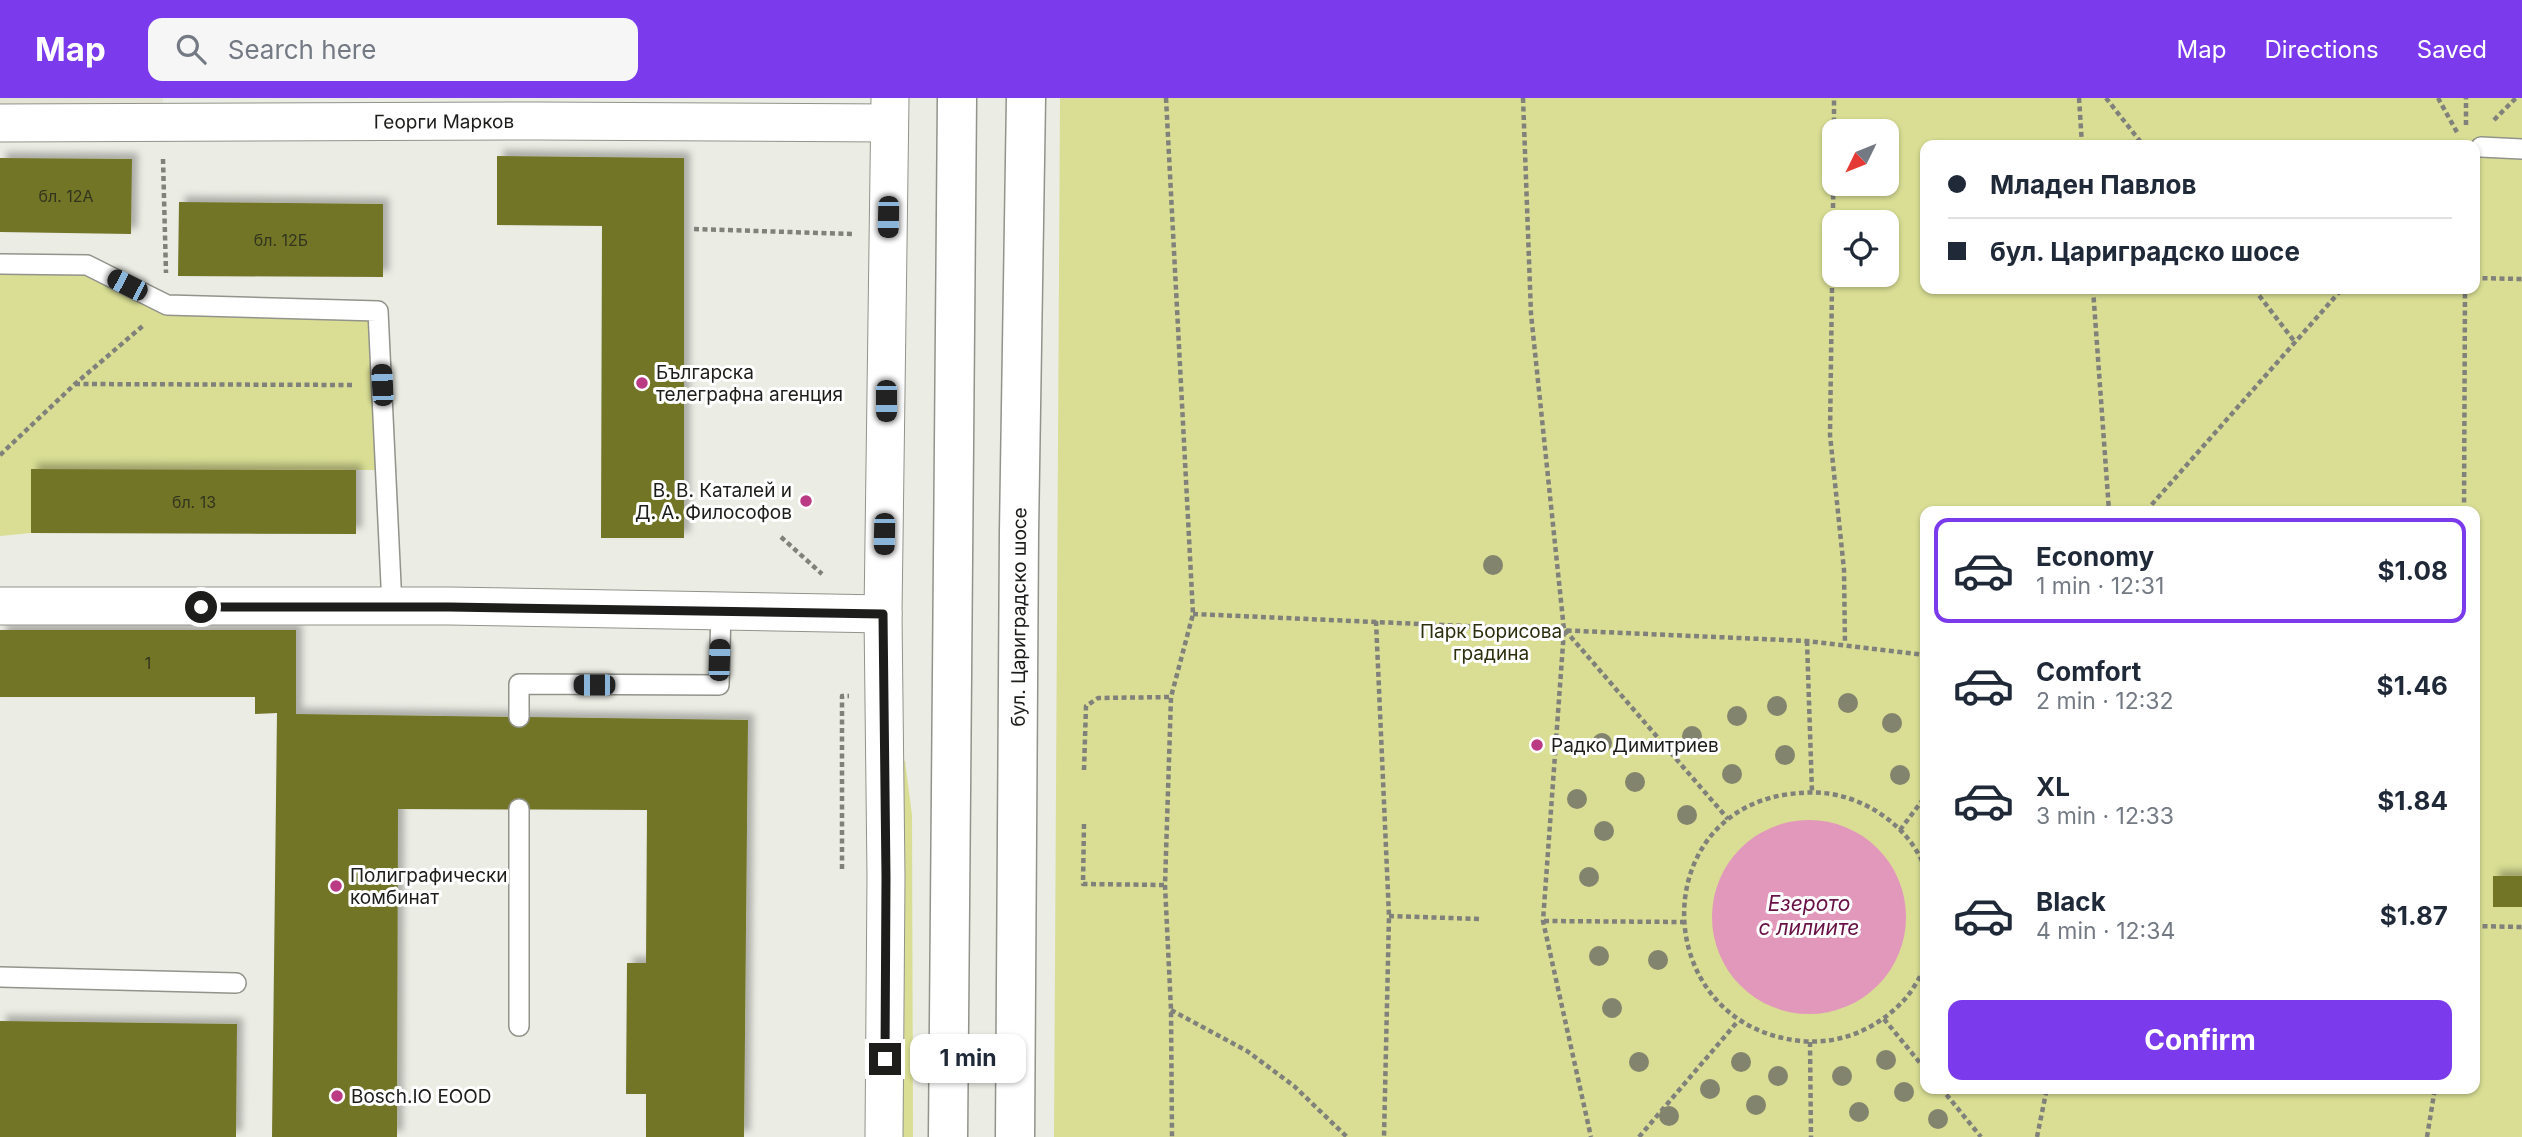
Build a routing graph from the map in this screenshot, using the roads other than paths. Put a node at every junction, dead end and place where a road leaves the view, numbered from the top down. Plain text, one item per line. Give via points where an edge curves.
1 (957, 98) edge
2 (1026, 98) edge
3 (582, 110) edge
4 (890, 110) edge
5 (162, 111) edge
6 (0, 123) edge
7 (2480, 146) edge
8 (2522, 149) edge
9 (0, 264) edge
10 (0, 606) edge
11 (392, 606) junction
12 (721, 610) junction
13 (883, 614) junction
14 (519, 717) dead end
15 (519, 809) dead end
16 (0, 977) edge
17 (236, 982) dead end
18 (519, 1026) dead end
19 (884, 1137) edge
20 (948, 1137) edge
21 (1015, 1137) edge

1 - 20 highway
2 - 21 highway, бул. Цариградско шосе
3 - 4 street, Георги Марков
3 - 5 street, Георги Марков
4 - 13 street
5 - 6 street, Георги Марков
7 - 8 lane
9 - 11 lane via 87,265 167,305 378,311
10 - 11 street
11 - 12 street
12 - 13 street
12 - 14 lane via 719,685 519,684
13 - 19 street
15 - 18 lane
16 - 17 lane

